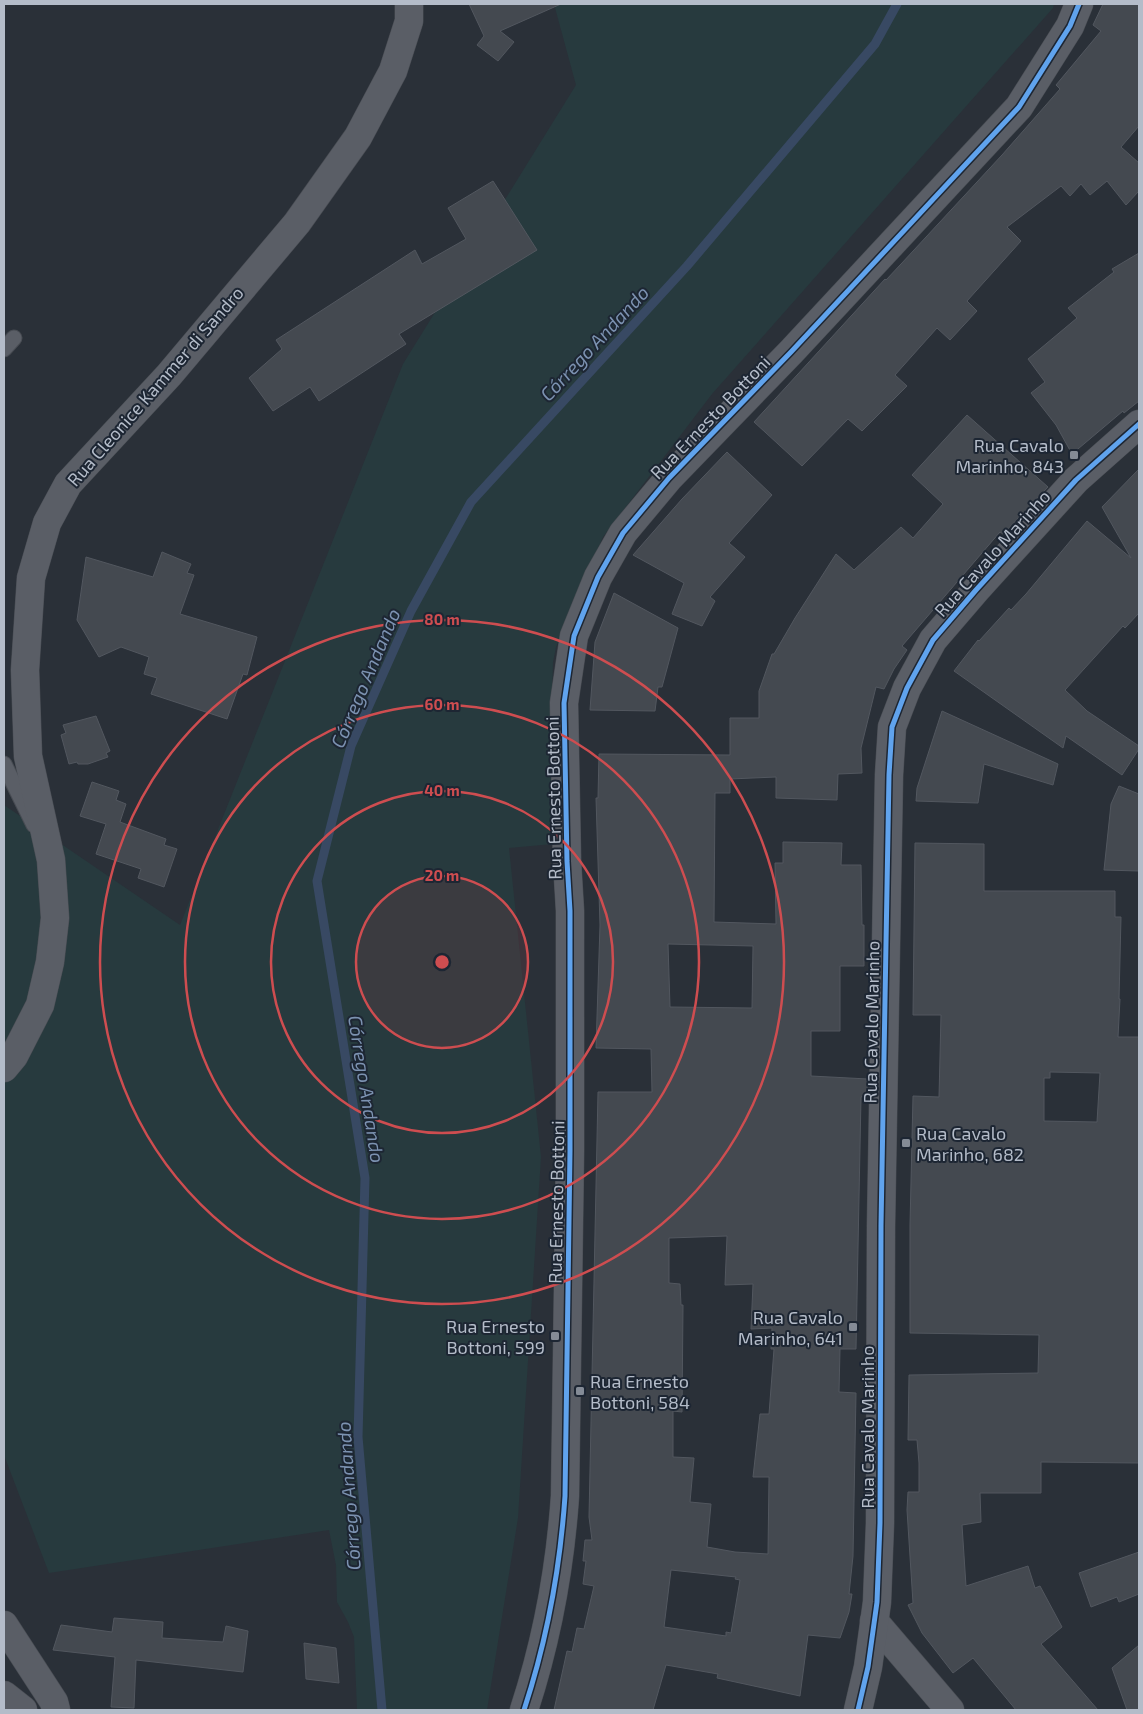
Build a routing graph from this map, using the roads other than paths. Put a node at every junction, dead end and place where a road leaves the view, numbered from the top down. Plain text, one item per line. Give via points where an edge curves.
1 (409, 4) edge
2 (1079, 4) edge
3 (14, 338) dead end
4 (4, 349) edge
5 (1139, 424) edge
6 (4, 764) edge
7 (51, 860) junction
8 (4, 1068) edge
9 (874, 1621) junction
10 (4, 1625) edge
11 (4, 1695) edge
12 (23, 1710) edge
13 (56, 1710) edge
14 (524, 1710) edge
15 (858, 1710) edge
16 (950, 1710) edge

1 - 7 street, Rua Cleonice Kammer di Sandro via 409,21 394,71 358,137 297,223 169,375 68,484 46,523 31,578 25,670 28,756
2 - 14 street, Rua Ernesto Bottoni via 1070,26 1019,108 669,478 623,533 598,577 574,636 564,703 570,912 565,1496 554,1591 545,1637
3 - 4 lane
5 - 9 street, Rua Cavalo Marinho via 1076,480 933,640 907,688 892,727 881,1226 880,1523
6 - 7 lane
7 - 8 street, Rua Cleonice Kammer di Sandro via 55,918 50,962 40,1005 14,1056
9 - 15 street, Rua Cavalo Marinho
9 - 16 street
10 - 13 street
11 - 12 street

